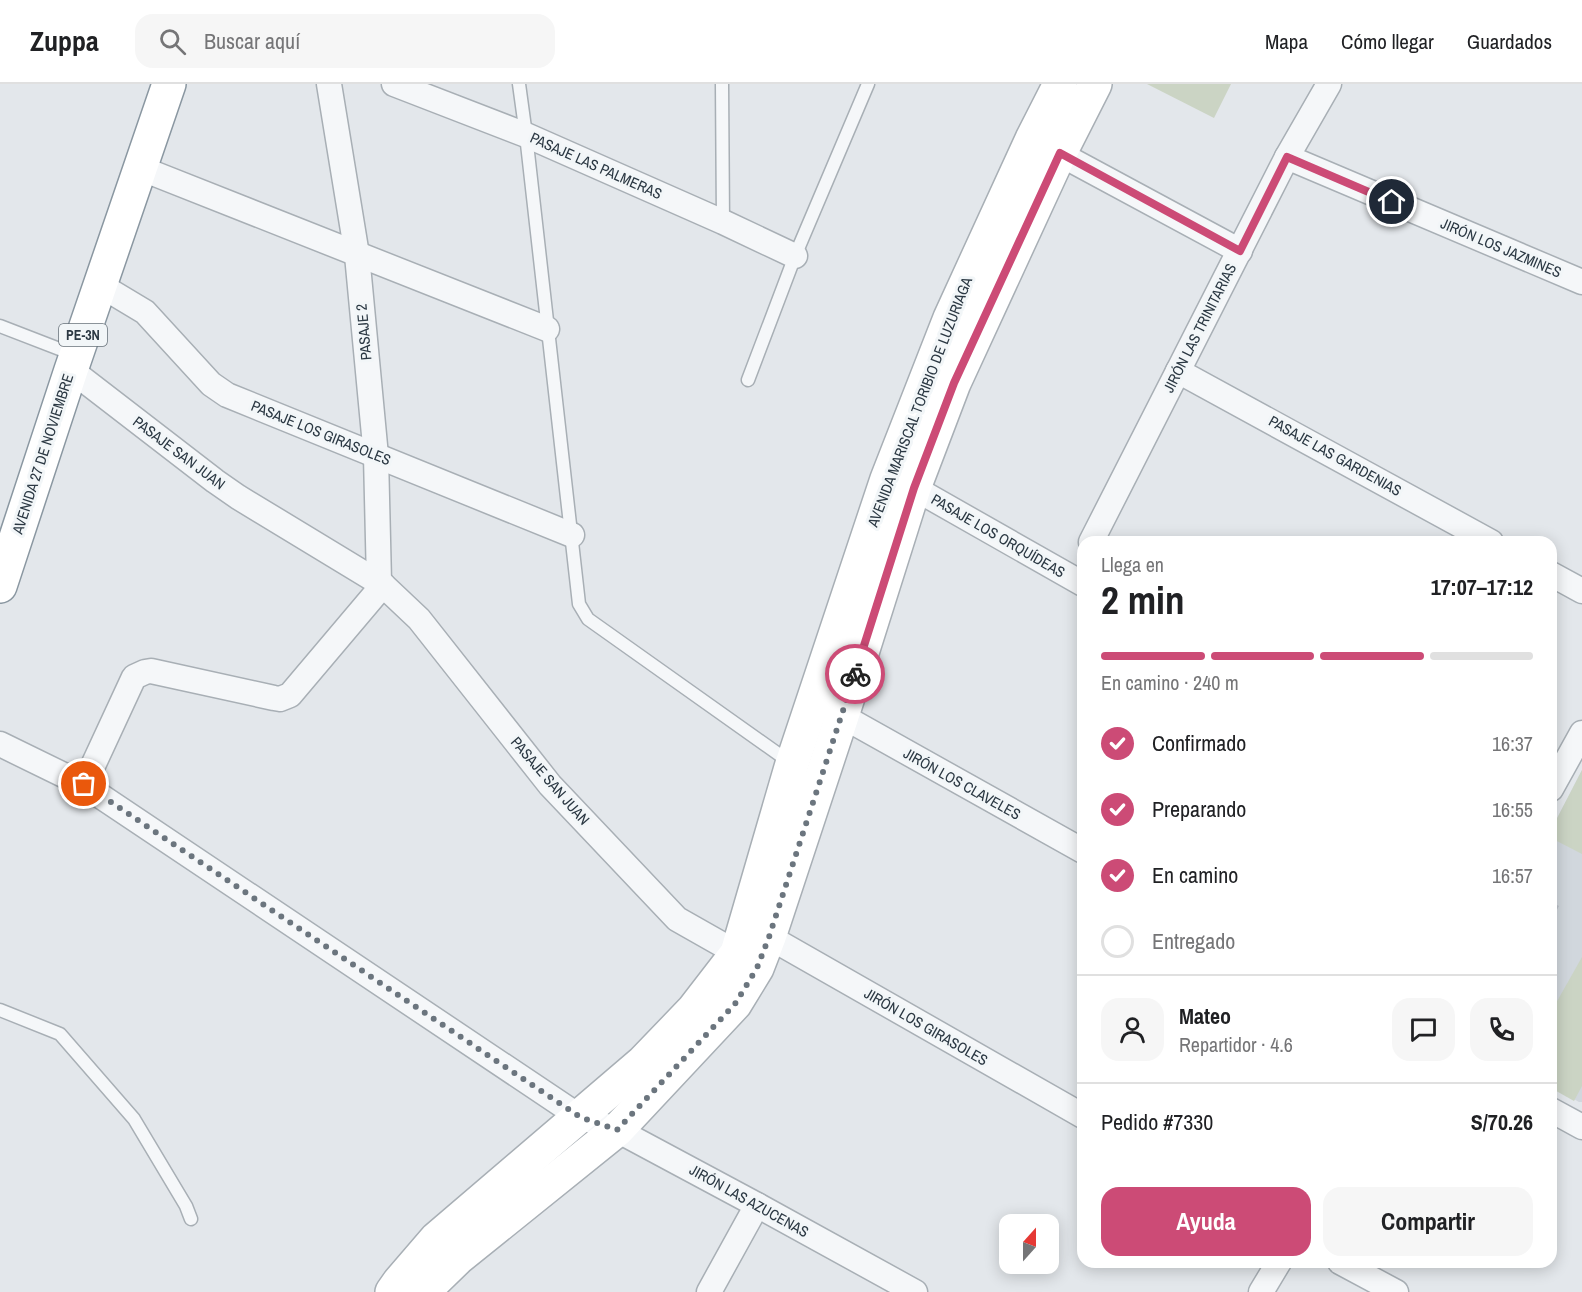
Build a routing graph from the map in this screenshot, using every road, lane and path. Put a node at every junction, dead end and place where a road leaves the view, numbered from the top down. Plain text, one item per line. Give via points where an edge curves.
1 (169, 84) edge
2 (329, 84) edge
3 (394, 84) edge
4 (519, 84) edge
5 (722, 84) edge
6 (868, 84) edge
7 (1060, 84) edge
8 (1095, 84) edge
9 (1329, 84) edge
10 (526, 135) junction
11 (1046, 146) junction
12 (1287, 157) junction
13 (140, 168) junction
14 (723, 222) junction
15 (1240, 251) junction
16 (357, 255) junction
17 (795, 256) junction
18 (1582, 282) edge
19 (100, 285) junction
20 (0, 326) edge
21 (547, 329) junction
22 (74, 363) junction
23 (1178, 371) junction
24 (748, 380) dead end
25 (376, 456) junction
26 (914, 488) junction
27 (572, 535) junction
28 (1093, 536) edge
29 (1480, 536) edge
30 (1557, 577) edge
31 (1077, 580) edge
32 (381, 583) junction
33 (0, 585) edge
34 (1582, 591) edge
35 (842, 716) junction
36 (1582, 733) edge
37 (0, 744) edge
38 (792, 764) junction
39 (1557, 778) edge
40 (84, 784) junction
41 (1077, 848) edge
42 (769, 937) junction
43 (737, 953) junction
44 (0, 1010) edge
45 (1077, 1113) edge
46 (1557, 1113) edge
47 (580, 1117) junction
48 (1582, 1127) edge
49 (617, 1130) junction
50 (757, 1205) junction
51 (191, 1220) dead end
52 (1275, 1268) edge
53 (1351, 1268) edge
54 (407, 1289) edge
55 (709, 1292) edge
56 (915, 1292) edge
57 (1261, 1292) edge
58 (1396, 1292) edge

1 - 13 main road, AVENIDA 27 DE NOVIEMBRE / PE-3N
2 - 16 street, PASAJE 2
3 - 10 street, PASAJE LAS PALMERAS
4 - 10 lane
5 - 14 lane
6 - 17 lane
7 - 11 main road, AVENIDA MARISCAL TORIBIO DE LUZURIAGA
8 - 11 main road, AVENIDA MARISCAL TORIBIO DE LUZURIAGA
9 - 12 street, JIRÓN LAS TRINITARIAS
10 - 14 street, PASAJE LAS PALMERAS
10 - 21 lane
11 - 15 street
11 - 26 main road, AVENIDA MARISCAL TORIBIO DE LUZURIAGA
11 - 38 main road, AVENIDA MARISCAL TORIBIO DE LUZURIAGA via 950,318 887,479
12 - 15 street, JIRÓN LAS TRINITARIAS
12 - 18 street, JIRÓN LOS JAZMINES
13 - 16 street
13 - 19 main road, AVENIDA 27 DE NOVIEMBRE / PE-3N
14 - 17 street, PASAJE LAS PALMERAS
15 - 23 street, JIRÓN LAS TRINITARIAS
16 - 21 street
16 - 25 street, PASAJE 2
17 - 24 lane
19 - 22 main road, AVENIDA 27 DE NOVIEMBRE / PE-3N
19 - 25 street, PASAJE LOS GIRASOLES via 145,312 218,390
20 - 22 lane
21 - 27 lane
22 - 32 street, PASAJE SAN JUAN via 215,481
22 - 33 main road, AVENIDA 27 DE NOVIEMBRE / PE-3N
23 - 28 street, JIRÓN LAS TRINITARIAS
23 - 29 street, PASAJE LAS GARDENIAS
25 - 27 street, PASAJE LOS GIRASOLES
25 - 32 street, PASAJE 2
26 - 31 street, PASAJE LOS ORQUÍDEAS
26 - 35 main road, AVENIDA MARISCAL TORIBIO DE LUZURIAGA
27 - 38 lane via 579,604 588,619
30 - 34 street
32 - 40 street via 285,698 151,671 134,677
32 - 43 street, PASAJE SAN JUAN via 419,619 550,785 677,919
35 - 41 street, JIRÓN LOS CLAVELES
35 - 42 main road, AVENIDA MARISCAL TORIBIO DE LUZURIAGA
36 - 39 street
37 - 40 street, JIRÓN LAS AZUCENAS
38 - 43 main road, AVENIDA MARISCAL TORIBIO DE LUZURIAGA
40 - 47 street, JIRÓN LAS AZUCENAS
42 - 45 street, JIRÓN LOS GIRASOLES
42 - 49 main road, AVENIDA MARISCAL TORIBIO DE LUZURIAGA via 757,968 735,1004
43 - 47 main road, AVENIDA MARISCAL TORIBIO DE LUZURIAGA via 693,1010 643,1062
44 - 51 lane via 60,1034 134,1119
46 - 48 street
47 - 49 street, JIRÓN LAS AZUCENAS
47 - 54 main road, AVENIDA MARISCAL TORIBIO DE LUZURIAGA via 436,1239
49 - 50 street, JIRÓN LAS AZUCENAS
49 - 54 main road, AVENIDA MARISCAL TORIBIO DE LUZURIAGA via 458,1258
50 - 55 street
50 - 56 street, JIRÓN LAS AZUCENAS
52 - 57 street
53 - 58 street

